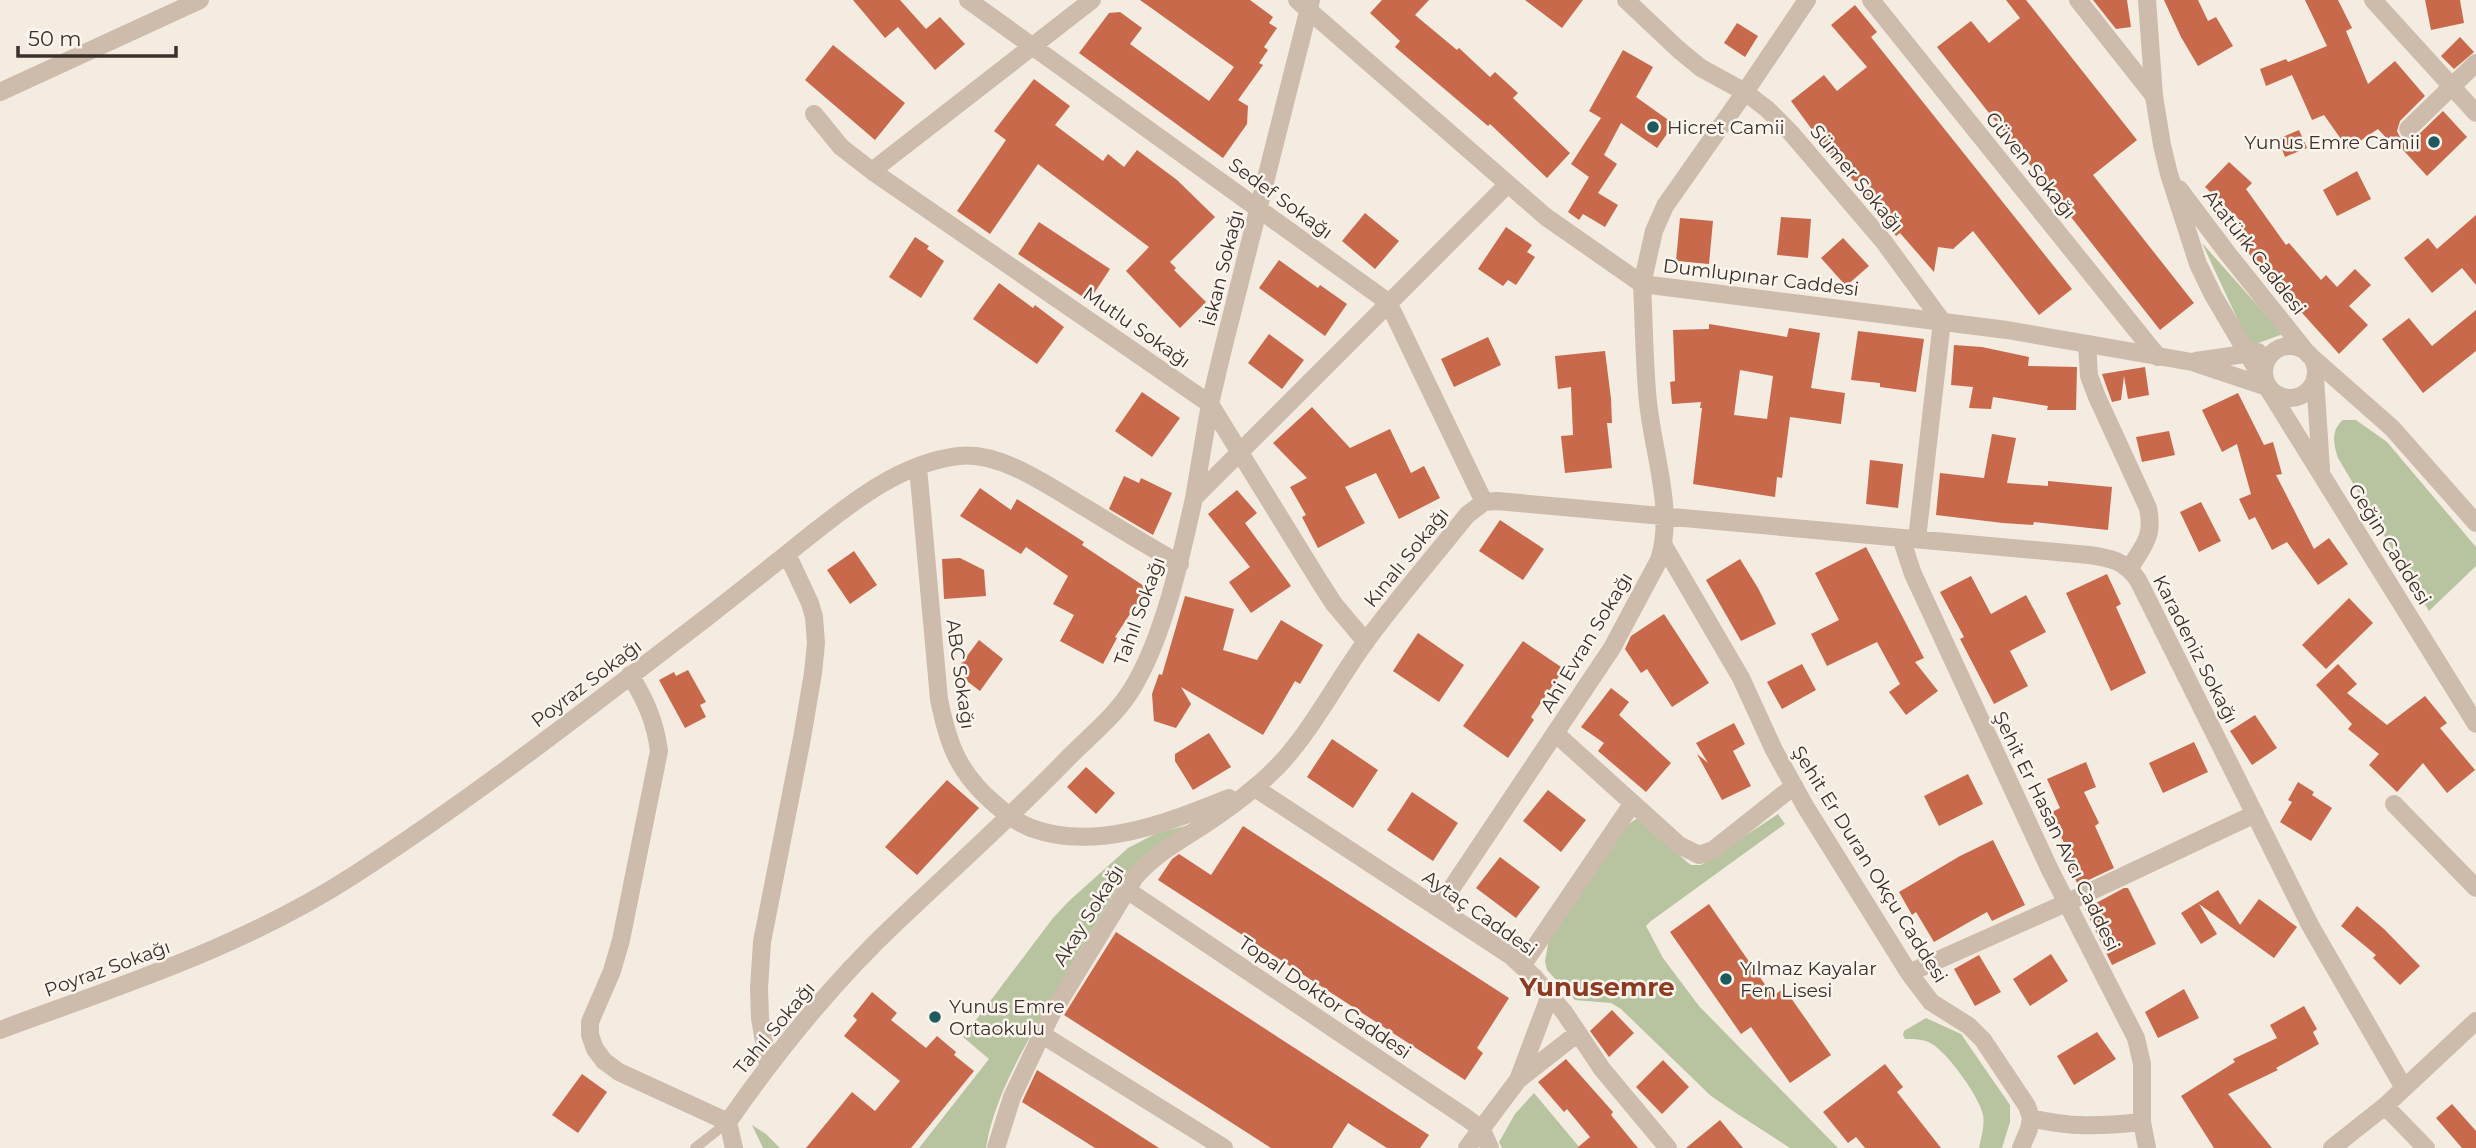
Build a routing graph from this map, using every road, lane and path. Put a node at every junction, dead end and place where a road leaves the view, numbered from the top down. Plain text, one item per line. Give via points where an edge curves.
1 (200, 0) edge
2 (968, 0) edge
3 (1092, 0) edge
4 (1626, 0) edge
5 (1807, 0) edge
6 (1871, 0) edge
7 (2078, 0) edge
8 (2147, 0) edge
9 (2373, 0) edge
10 (1306, 3) edge
11 (1032, 46) junction
12 (2476, 63) edge
13 (2452, 86) junction
14 (0, 92) edge
15 (1745, 92) junction
16 (2154, 96) junction
17 (2476, 113) edge
18 (814, 114) dead end
19 (2407, 129) dead end
20 (872, 170) junction
21 (2169, 174) junction
22 (1508, 184) junction
23 (1259, 208) junction
24 (1642, 284) junction
25 (1388, 302) junction
26 (1942, 321) junction
27 (2087, 344) junction
28 (2277, 349) junction
29 (2248, 354) junction
30 (2308, 354) junction
31 (2158, 357) junction
32 (2193, 362) junction
33 (2315, 378) junction
34 (2267, 387) junction
35 (1210, 404) junction
36 (1241, 451) junction
37 (918, 467) junction
38 (2321, 472) junction
39 (1194, 498) junction
40 (1484, 502) junction
41 (1666, 517) junction
42 (2476, 523) edge
43 (1909, 538) junction
44 (1664, 546) junction
45 (787, 554) junction
46 (1180, 564) junction
47 (2130, 569) junction
48 (1366, 642) junction
49 (630, 676) junction
50 (2476, 724) edge
51 (1555, 733) junction
52 (1794, 786) junction
53 (1255, 788) junction
54 (1632, 804) junction
55 (2395, 804) dead end
56 (2255, 814) junction
57 (1011, 817) junction
58 (2476, 888) edge
59 (1127, 890) junction
60 (2066, 904) junction
61 (1439, 907) junction
62 (1522, 966) junction
63 (1909, 973) junction
64 (1550, 995) junction
65 (2476, 1021) edge
66 (0, 1030) edge
67 (1578, 1033) junction
68 (1041, 1034) junction
69 (768, 1065) junction
70 (1518, 1080) junction
71 (2404, 1088) junction
72 (2385, 1106) junction
73 (2031, 1118) junction
74 (728, 1122) junction
75 (2142, 1122) junction
76 (1482, 1130) junction
77 (695, 1148) edge
78 (734, 1148) edge
79 (996, 1148) edge
80 (1224, 1148) edge
81 (1467, 1148) edge
82 (1490, 1148) edge
83 (1668, 1148) edge
84 (2021, 1148) edge
85 (2147, 1148) edge
86 (2332, 1148) edge
87 (2426, 1148) edge

1 - 14 street
2 - 11 street, Sedef Sokağı
3 - 11 street
4 - 15 street, Sümer Sokağı via 1702,68
5 - 15 street, Ahi Evran Sokağı
6 - 31 street, Güven Sokağı
7 - 16 street
8 - 16 street, Atatürk Caddesi
9 - 13 street
10 - 22 street, Dumlupınar Caddesi
10 - 23 street, İskan Sokağı
11 - 20 street
11 - 23 street, Sedef Sokağı
12 - 13 street
13 - 17 street
13 - 19 street
15 - 24 street, Ahi Evran Sokağı via 1665,206
15 - 26 street, Sümer Sokağı via 1791,132 1862,215
16 - 21 street, Atatürk Caddesi
18 - 20 street, Mutlu Sokağı via 841,147
20 - 35 street, Mutlu Sokağı
21 - 29 street, Atatürk Caddesi via 2198,264
21 - 30 street, Atatürk Caddesi
22 - 24 street, Dumlupınar Caddesi via 1546,217
22 - 25 street
23 - 25 street, Sedef Sokağı
23 - 35 street, İskan Sokağı
24 - 26 street, Dumlupınar Caddesi
24 - 41 street, Ahi Evran Sokağı via 1647,399
25 - 36 street
25 - 40 street, Sedef Sokağı
26 - 27 street, Dumlupınar Caddesi
26 - 43 street
27 - 31 street, Dumlupınar Caddesi
27 - 47 street via 2089,376 2151,522 2152,530
28 - 29 street, Dumlupınar Caddesi
28 - 30 street, Atatürk Caddesi via 2294,347
28 - 34 street via 2266,361
29 - 32 street, Dumlupınar Caddesi
29 - 34 street, Atatürk Caddesi
30 - 33 street, Atatürk Caddesi
30 - 42 street, Atatürk Caddesi via 2392,429
31 - 32 street, Dumlupınar Caddesi
32 - 34 street, Dumlupınar Caddesi
33 - 34 street via 2298,397 2281,397
33 - 38 street, Atatürk Caddesi
34 - 38 street, Geğin Caddesi
35 - 36 street, Mutlu Sokağı
35 - 39 street, İskan Sokağı
36 - 39 street
36 - 48 street, Mutlu Sokağı via 1321,584
37 - 45 street, Poyraz Sokağı via 873,489
37 - 46 street, Poyraz Sokağı via 956,456 989,458 1029,474
37 - 57 street, ABC Sokağı via 945,732 962,770
38 - 50 street, Geğin Caddesi
39 - 46 street, Tahıl Sokağı
40 - 41 street
40 - 48 street, Kınalı Sokağı via 1467,515
41 - 43 street, Karadeniz Sokağı
41 - 44 street, Ahi Evran Sokağı
43 - 47 street, Karadeniz Sokağı via 2089,555 2119,561
43 - 60 street, Şehit Er Hasan Avcı Caddesi via 1913,574
44 - 51 street, Ahi Evran Sokağı via 1627,624
44 - 52 street, Şehit Er Duran Okçu Caddesi via 1741,678
45 - 49 street, Poyraz Sokağı
45 - 69 street via 810,603 816,643 762,942 760,1018
46 - 57 street, Tahıl Sokağı via 1132,690
47 - 56 street, Karadeniz Sokağı
48 - 53 street, Kınalı Sokağı via 1296,746
49 - 66 street, Poyraz Sokağı via 353,876 310,901 183,963
49 - 74 street via 649,706 659,751 621,940 590,1021 590,1035 600,1055 619,1072
51 - 54 street
51 - 61 street, Ahi Evran Sokağı
52 - 54 street via 1713,850 1699,855 1679,845
52 - 63 street, Şehit Er Duran Okçu Caddesi
53 - 57 street, ABC Sokağı via 1160,824 1095,836 1044,831
53 - 59 street, Akay Sokağı via 1157,854
53 - 61 street, Aytaç Caddesi
54 - 62 street
55 - 58 street
56 - 60 street
56 - 71 street, Karadeniz Sokağı via 2315,935
57 - 69 street, Tahıl Sokağı via 897,922
59 - 68 street, Akay Sokağı
59 - 76 street, Topal Doktor Caddesi
60 - 63 street
60 - 75 street, Şehit Er Hasan Avcı Caddesi via 2136,1038 2142,1064
61 - 62 street, Aytaç Caddesi
62 - 64 street, Aytaç Caddesi
63 - 73 street, Şehit Er Duran Okçu Caddesi via 1931,1002 1983,1040
64 - 67 street, Aytaç Caddesi
64 - 70 street
65 - 71 street
67 - 70 street
67 - 83 street, Aytaç Caddesi
68 - 79 street, Akay Sokağı via 1012,1097
68 - 80 street
69 - 74 street, Tahıl Sokağı
70 - 76 street
71 - 72 street
72 - 86 street
72 - 87 street
73 - 75 street via 2097,1127
73 - 84 street
74 - 77 lane
74 - 78 street
75 - 85 street, Şehit Er Hasan Avcı Caddesi
76 - 81 street
76 - 82 street

